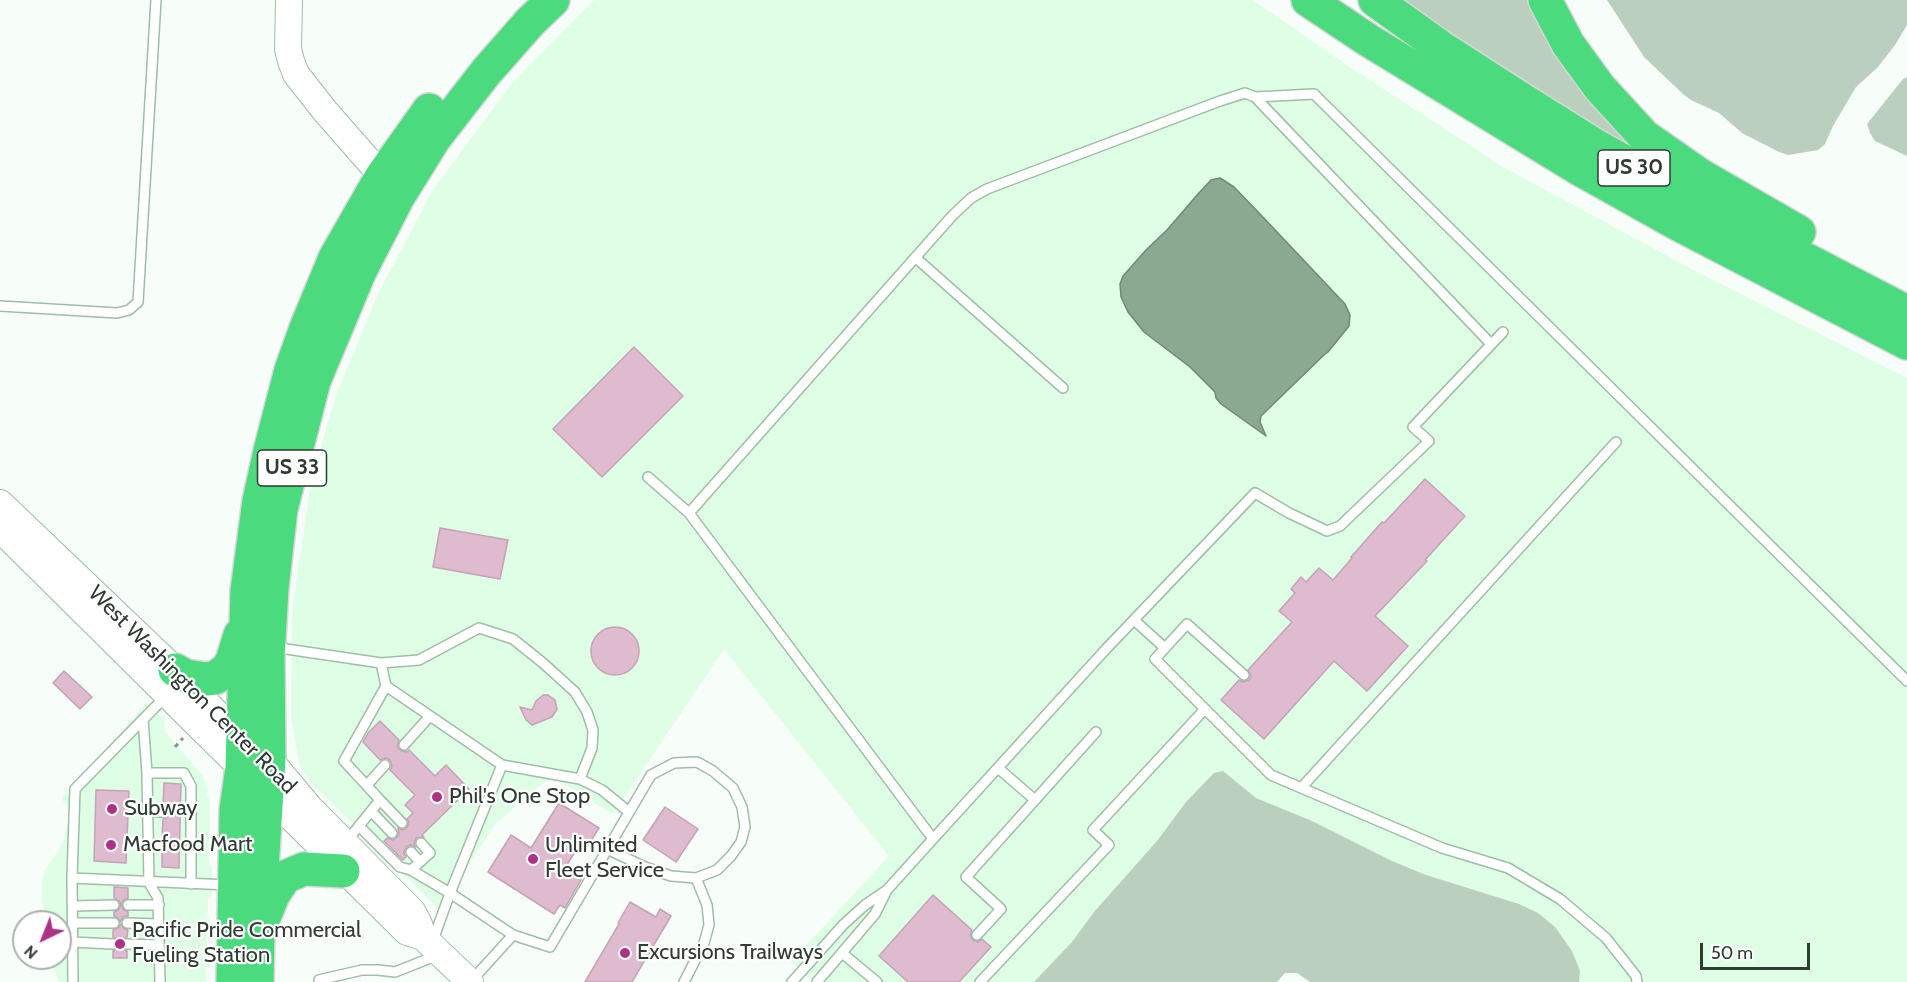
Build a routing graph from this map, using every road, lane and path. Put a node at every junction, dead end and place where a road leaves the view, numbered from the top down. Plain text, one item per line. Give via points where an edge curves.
1 (156, 0) edge
2 (289, 0) edge
3 (522, 0) edge
4 (553, 0) edge
5 (1308, 0) edge
6 (1325, 0) edge
7 (1375, 0) edge
8 (1545, 0) edge
9 (1428, 76) junction
10 (1255, 97) junction
11 (382, 176) junction
12 (916, 258) junction
13 (1907, 294) edge
14 (0, 306) edge
15 (1907, 312) edge
16 (1503, 332) dead end
17 (1907, 343) edge
18 (1491, 344) junction
19 (1063, 388) dead end
20 (1616, 442) dead end
21 (648, 477) dead end
22 (0, 503) edge
23 (689, 513) junction
24 (0, 529) edge
25 (245, 619) junction
26 (1134, 620) junction
27 (269, 647) junction
28 (1165, 648) junction
29 (381, 663) junction
30 (1244, 675) dead end
31 (1907, 681) edge
32 (171, 682) junction
33 (386, 686) junction
34 (1205, 709) junction
35 (430, 716) junction
36 (143, 719) junction
37 (1096, 732) dead end
38 (184, 736) dead end
39 (404, 745) dead end
40 (175, 747) dead end
41 (251, 756) junction
42 (385, 765) dead end
43 (502, 765) junction
44 (998, 768) junction
45 (147, 774) junction
46 (580, 778) junction
47 (367, 785) junction
48 (1302, 787) junction
49 (267, 794) junction
50 (380, 800) junction
51 (1035, 800) junction
52 (372, 811) junction
53 (148, 812) junction
54 (163, 812) dead end
55 (180, 812) dead end
56 (191, 812) junction
57 (629, 812) junction
58 (402, 823) dead end
59 (392, 833) dead end
60 (933, 839) junction
61 (421, 843) dead end
62 (149, 846) junction
63 (162, 846) dead end
64 (180, 846) dead end
65 (191, 847) junction
66 (349, 847) junction
67 (607, 849) junction
68 (411, 852) dead end
69 (420, 862) junction
70 (411, 870) junction
71 (72, 878) junction
72 (696, 878) junction
73 (150, 883) junction
74 (191, 884) junction
75 (235, 885) junction
76 (887, 890) junction
77 (450, 893) junction
78 (114, 905) dead end
79 (128, 905) dead end
80 (159, 905) junction
81 (73, 906) junction
82 (72, 923) junction
83 (114, 923) dead end
84 (128, 924) dead end
85 (158, 924) junction
86 (258, 931) junction
87 (513, 935) junction
88 (977, 935) dead end
89 (73, 942) junction
90 (113, 944) dead end
91 (127, 944) dead end
92 (158, 945) junction
93 (432, 946) junction
94 (842, 953) junction
95 (319, 980) dead end
96 (73, 982) edge
97 (160, 982) edge
98 (233, 982) edge
99 (257, 982) edge
100 (470, 982) edge
101 (684, 982) edge
102 (792, 982) edge
103 (817, 982) edge
104 (877, 982) edge
105 (980, 982) edge
106 (1637, 982) edge

1 - 14 lane via 138,302 117,313
2 - 11 main road via 288,49 296,74
3 - 11 highway, US 33 via 464,65
4 - 27 highway, US 33 via 486,72 434,139 398,197 360,271 314,381 281,509
5 - 9 highway
6 - 9 highway, US 30
7 - 15 highway, US 30 via 1596,146
8 - 13 highway via 1568,44 1600,88 1644,136 1700,175
9 - 17 highway, US 30 via 1678,225
10 - 12 lane via 1245,93 1220,101 987,189 952,216
10 - 18 lane
10 - 31 lane via 1314,94
11 - 25 highway, US 33 via 335,258 291,370 259,501
12 - 19 lane
12 - 23 lane
16 - 18 lane
18 - 26 lane via 1413,427 1429,441 1340,526 1327,531 1255,493
20 - 48 lane
21 - 23 lane
22 - 32 main road, West Washington Center Road
23 - 60 lane
24 - 32 main road, West Washington Center Road
25 - 32 highway via 227,669 215,678 186,676
25 - 41 highway, US 33
26 - 28 lane
26 - 44 lane
27 - 29 lane
27 - 41 highway, US 33
28 - 30 lane via 1187,624
28 - 34 lane via 1155,659
29 - 33 lane
29 - 46 lane via 419,660 479,628 513,639 575,692 587,712 593,730 592,748
32 - 36 lane
32 - 41 main road, West Washington Center Road
33 - 35 lane
33 - 47 lane via 344,760
34 - 48 lane via 1271,775
34 - 105 lane via 1093,830 1109,845
35 - 39 lane
35 - 43 lane
36 - 45 lane
36 - 71 lane via 75,789
37 - 51 lane
38 - 40 path
41 - 49 highway, US 33
41 - 66 main road, West Washington Center Road
41 - 75 highway, US 33 via 236,810
42 - 47 lane
43 - 46 lane
43 - 77 lane
44 - 51 lane
44 - 60 lane
45 - 53 lane
45 - 56 lane via 184,773 191,786
46 - 57 lane
47 - 50 lane
48 - 106 lane via 1442,848 1508,868 1560,899 1606,938
49 - 66 main road, West Washington Center Road
49 - 86 highway, US 33
50 - 52 lane
50 - 58 lane
51 - 88 lane via 966,877 1001,909
52 - 59 lane
52 - 66 lane
53 - 54 lane
53 - 62 lane
55 - 56 lane
56 - 65 lane
57 - 67 lane
57 - 72 lane via 651,774 674,763 697,762 733,788 744,817 741,842 717,870
60 - 76 lane
61 - 69 lane via 430,853
62 - 63 lane
62 - 73 lane
64 - 65 lane
65 - 74 lane
66 - 70 lane
66 - 86 highway via 285,877
66 - 93 main road, West Washington Center Road via 407,932
67 - 72 lane via 671,876
67 - 87 lane via 550,947
68 - 69 lane
69 - 70 lane
70 - 77 lane
71 - 73 lane
71 - 81 lane
72 - 101 lane via 707,905 709,925 705,943
73 - 74 lane
73 - 80 lane
74 - 75 lane
75 - 98 highway, US 33
76 - 94 lane via 875,914
76 - 102 lane via 843,925
77 - 87 lane
77 - 93 lane
78 - 81 lane
79 - 80 lane
80 - 85 lane
81 - 82 lane
82 - 83 lane
82 - 89 lane
84 - 85 lane
85 - 92 lane
86 - 99 highway, US 33
87 - 100 lane
89 - 90 lane
89 - 96 lane
91 - 92 lane
92 - 97 lane
93 - 95 lane via 395,972 362,970
93 - 100 main road, West Washington Center Road
94 - 103 lane
94 - 104 lane

